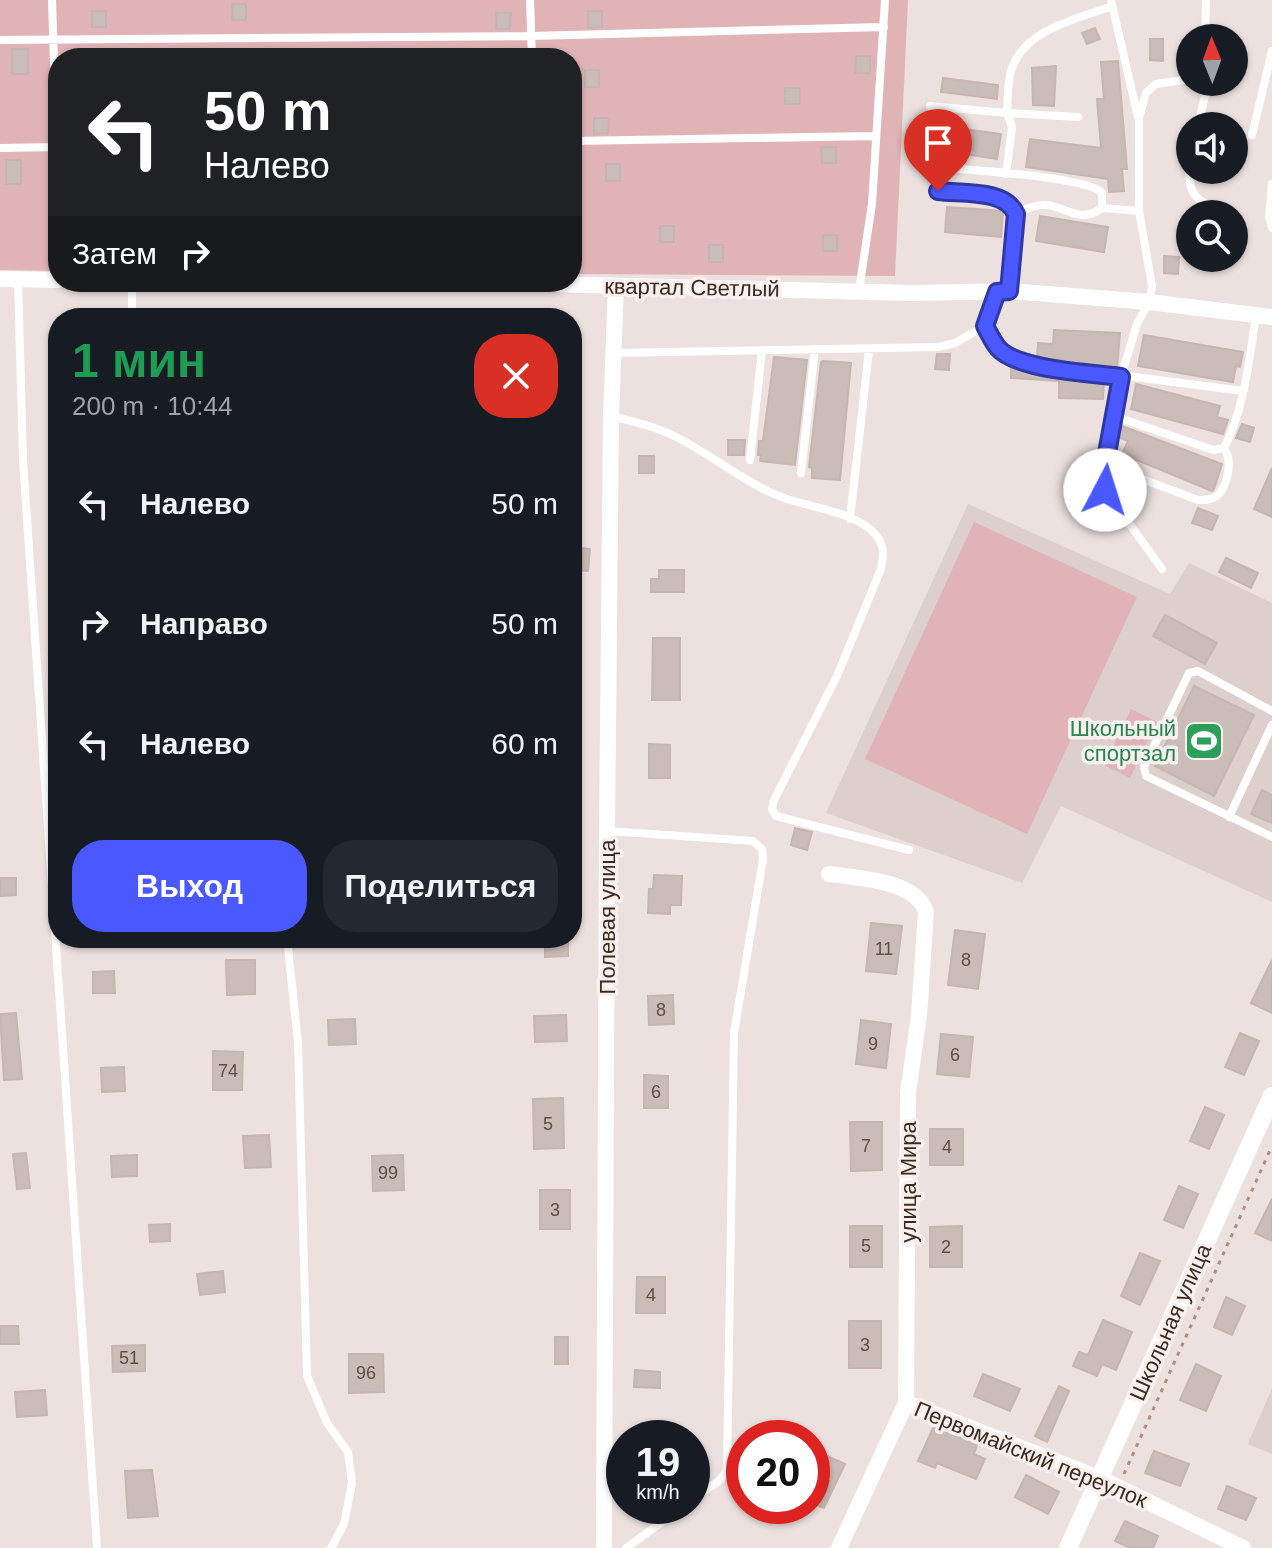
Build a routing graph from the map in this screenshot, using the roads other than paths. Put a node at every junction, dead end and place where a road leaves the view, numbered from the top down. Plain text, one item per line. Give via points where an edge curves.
1 (52, 0) edge
2 (530, 0) edge
3 (885, 0) edge
4 (1206, 0) edge
5 (1111, 3) edge
6 (1205, 24) edge
7 (884, 27) junction
8 (531, 36) junction
9 (54, 39) junction
10 (0, 40) edge
11 (54, 48) edge
12 (532, 48) edge
13 (1272, 51) edge
14 (1176, 81) edge
15 (930, 106) dead end
16 (1007, 113) junction
17 (1078, 117) dead end
18 (1139, 118) junction
19 (1252, 135) dead end
20 (876, 136) junction
21 (582, 141) edge
22 (48, 147) edge
23 (0, 148) edge
24 (935, 167) dead end
25 (1006, 174) junction
26 (1272, 184) edge
27 (938, 191) dead end
28 (1102, 208) junction
29 (1139, 211) junction
30 (1016, 214) junction
31 (1272, 228) edge
32 (0, 279) edge
33 (18, 279) junction
34 (48, 280) edge
35 (582, 285) edge
36 (616, 286) junction
37 (859, 290) junction
38 (1003, 292) junction
39 (1149, 302) junction
40 (1264, 316) edge
41 (985, 326) junction
42 (815, 349) junction
43 (762, 350) junction
44 (869, 350) junction
45 (615, 353) junction
46 (1121, 377) junction
47 (1243, 391) junction
48 (611, 416) junction
49 (1114, 416) junction
50 (1224, 448) junction
51 (750, 460) dead end
52 (1105, 465) junction
53 (801, 473) dead end
54 (850, 519) junction
55 (1162, 569) dead end
56 (1272, 711) edge
57 (1272, 725) edge
58 (1229, 817) junction
59 (48, 828) edge
60 (607, 831) junction
61 (1272, 837) edge
62 (909, 850) dead end
63 (829, 874) dead end
64 (56, 948) edge
65 (288, 948) edge
66 (1272, 1096) edge
67 (906, 1403) junction
68 (1099, 1478) junction
69 (710, 1487) edge
70 (659, 1524) edge
71 (97, 1548) edge
72 (331, 1548) edge
73 (604, 1548) edge
74 (626, 1548) edge
75 (839, 1548) edge
76 (1068, 1548) edge
77 (1243, 1548) edge

1 - 9 lane
2 - 8 lane
3 - 7 lane
4 - 6 lane
5 - 16 lane via 1039,34 1022,51 1011,70
5 - 18 lane
7 - 8 lane
7 - 20 lane
8 - 9 lane
8 - 12 lane
9 - 10 lane
9 - 11 lane
13 - 19 lane
14 - 18 lane via 1156,84 1146,93
15 - 16 lane
16 - 17 lane
16 - 25 lane via 1012,127
18 - 29 lane
20 - 21 lane
20 - 37 lane
22 - 23 lane
24 - 25 lane
25 - 28 lane via 1085,183 1102,193
26 - 31 lane
27 - 30 lane via 1002,198
28 - 29 lane
28 - 30 lane via 1087,215 1042,205
29 - 39 lane via 1152,286
30 - 38 lane
32 - 33 street
33 - 34 street
33 - 59 lane via 23,460
35 - 36 street, квартал Светлый
36 - 37 street, квартал Светлый
36 - 45 street, Полевая улица
37 - 38 street, квартал Светлый
38 - 39 street, квартал Светлый
38 - 41 lane
39 - 40 street, квартал Светлый
39 - 46 lane
40 - 47 lane
41 - 44 lane via 939,347
41 - 46 lane via 1011,358
42 - 43 lane
42 - 44 lane
42 - 53 lane
43 - 45 lane
43 - 51 lane
44 - 54 lane
45 - 48 street, Полевая улица
46 - 47 lane
46 - 49 lane
47 - 50 lane
48 - 54 lane via 672,435 756,486
48 - 60 street, Полевая улица
49 - 50 lane via 1213,450
49 - 52 lane
50 - 52 lane via 1230,457 1228,470 1218,495 1209,500
52 - 55 lane via 1105,490
54 - 62 lane via 880,539 881,569 837,676 772,809 776,816
56 - 58 lane via 1198,671 1189,673 1144,767 1146,776
57 - 58 lane
58 - 61 lane
60 - 69 lane via 753,841 762,849 734,1033 727,1470
60 - 73 street, Полевая улица
63 - 67 street, улица Мира via 880,880 923,903 926,912 908,1093
64 - 71 lane
65 - 72 lane via 298,1042 307,1376 327,1423 348,1452 352,1483 344,1524
66 - 68 street, Школьная улица
67 - 68 street, Первомайский переулок
67 - 75 street, улица Мира
68 - 76 street, Школьная улица
68 - 77 street, Первомайский переулок
70 - 74 lane

